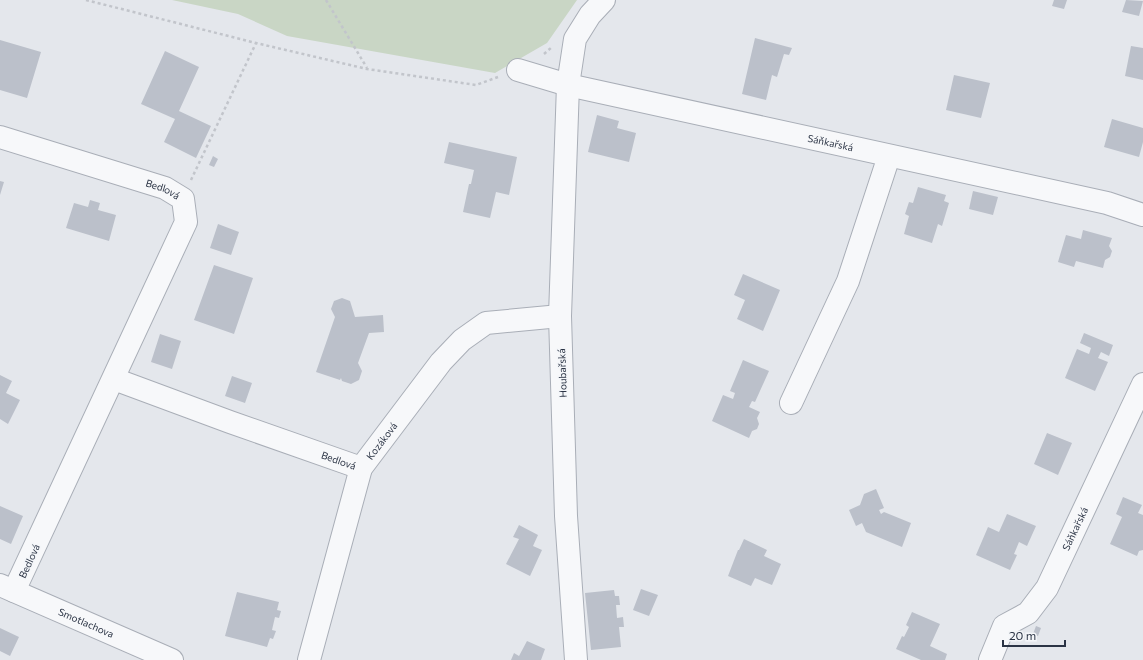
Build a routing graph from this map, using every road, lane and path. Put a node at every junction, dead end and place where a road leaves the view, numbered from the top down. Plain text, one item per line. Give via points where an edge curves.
1 (86, 0) edge
2 (326, 0) edge
3 (604, 0) edge
4 (256, 43) junction
5 (555, 43) dead end
6 (367, 69) junction
7 (518, 70) junction
8 (568, 85) junction
9 (0, 137) edge
10 (889, 156) junction
11 (183, 199) junction
12 (1143, 215) edge
13 (560, 316) junction
14 (114, 379) junction
15 (1143, 384) edge
16 (791, 403) dead end
17 (361, 468) junction
18 (7, 588) edge
19 (172, 660) edge
20 (309, 660) edge
21 (576, 660) edge
22 (990, 660) edge

1 - 4 path
2 - 6 path
3 - 8 street, Houbařská via 590,15 575,40
4 - 6 path
4 - 11 path
5 - 7 path via 535,62
6 - 7 path via 476,85
7 - 8 street, Sáňkařská
8 - 10 street, Sáňkařská
8 - 13 street, Houbařská
9 - 11 street, Bedlová via 165,188
10 - 12 street, Sáňkařská via 1107,204
10 - 16 street via 848,280
11 - 14 street, Bedlová via 186,222
13 - 17 street, Kozáková via 486,323 462,340 441,362
13 - 21 street, Houbařská via 566,516
14 - 17 street, Bedlová
14 - 18 street, Bedlová
15 - 22 street, Sáňkařská via 1047,588 1028,613 1004,626
17 - 20 street, Kozáková
18 - 19 street, Smotlachova

